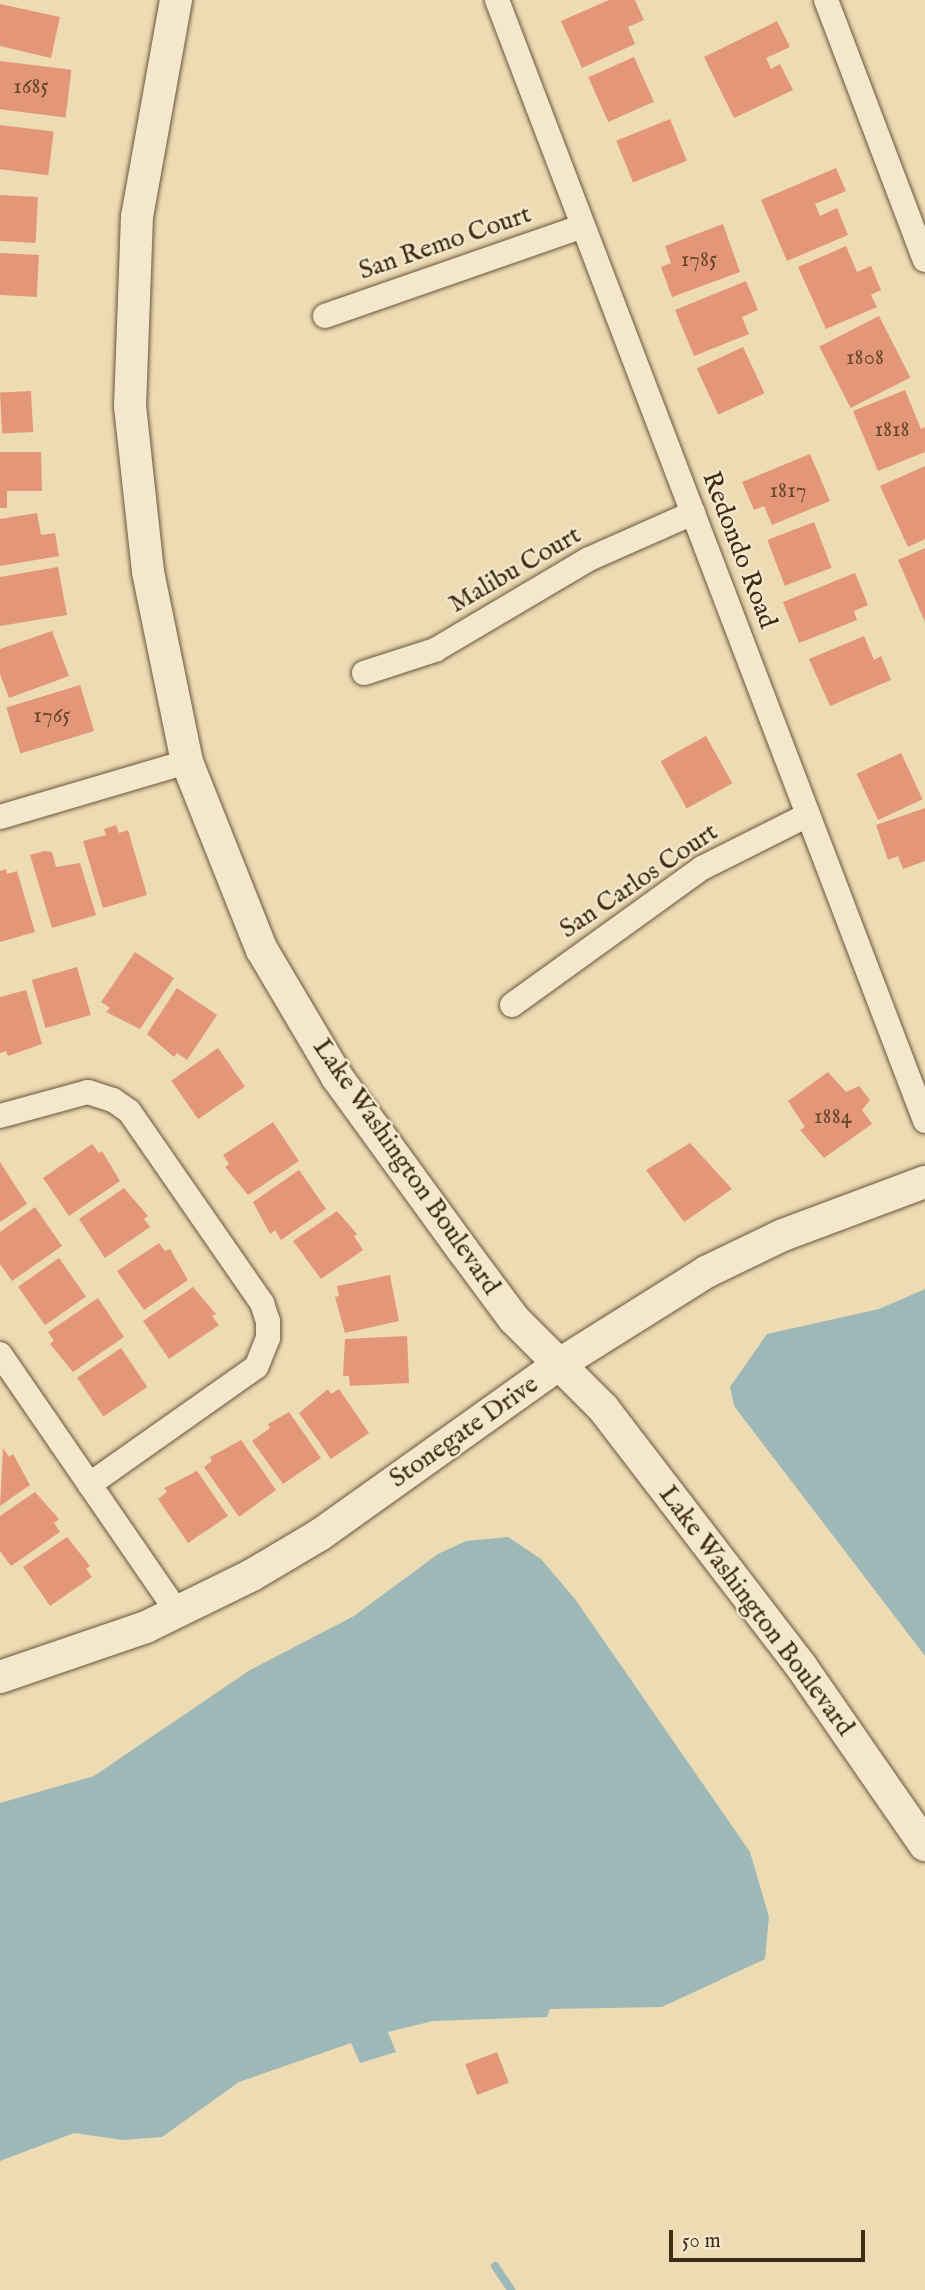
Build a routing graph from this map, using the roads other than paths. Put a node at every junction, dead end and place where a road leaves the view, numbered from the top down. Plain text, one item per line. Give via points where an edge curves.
1 (176, 0) edge
2 (497, 0) edge
3 (826, 0) edge
4 (583, 226) junction
5 (920, 234) edge
6 (925, 260) edge
7 (325, 316) dead end
8 (693, 513) junction
9 (365, 673) dead end
10 (187, 762) junction
11 (806, 816) junction
12 (0, 817) edge
13 (512, 1005) dead end
14 (0, 1116) edge
15 (925, 1121) edge
16 (925, 1182) edge
17 (0, 1354) edge
18 (558, 1365) junction
19 (89, 1485) junction
20 (177, 1612) junction
21 (0, 1677) edge
22 (925, 1845) edge

1 - 10 street, Lake Washington Boulevard via 137,216 130,406 148,572
2 - 4 street, Redondo Road
3 - 5 street
4 - 7 street, San Remo Court
4 - 8 street, Redondo Road
5 - 6 street
8 - 9 street, Malibu Court via 589,559 435,650
8 - 11 street, Redondo Road
10 - 12 street
10 - 18 street, Lake Washington Boulevard via 262,950 337,1077 514,1319
11 - 13 street, San Carlos Court via 702,868
11 - 15 street, Redondo Road
14 - 19 street via 88,1092 129,1111 262,1303 268,1321 268,1338 256,1367
16 - 18 street, Stonegate Drive via 783,1236 706,1272
17 - 19 street
18 - 20 street, Stonegate Drive via 286,1557
18 - 22 street, Lake Washington Boulevard via 603,1408 801,1666
19 - 20 street
20 - 21 street, Stonegate Drive via 60,1660

